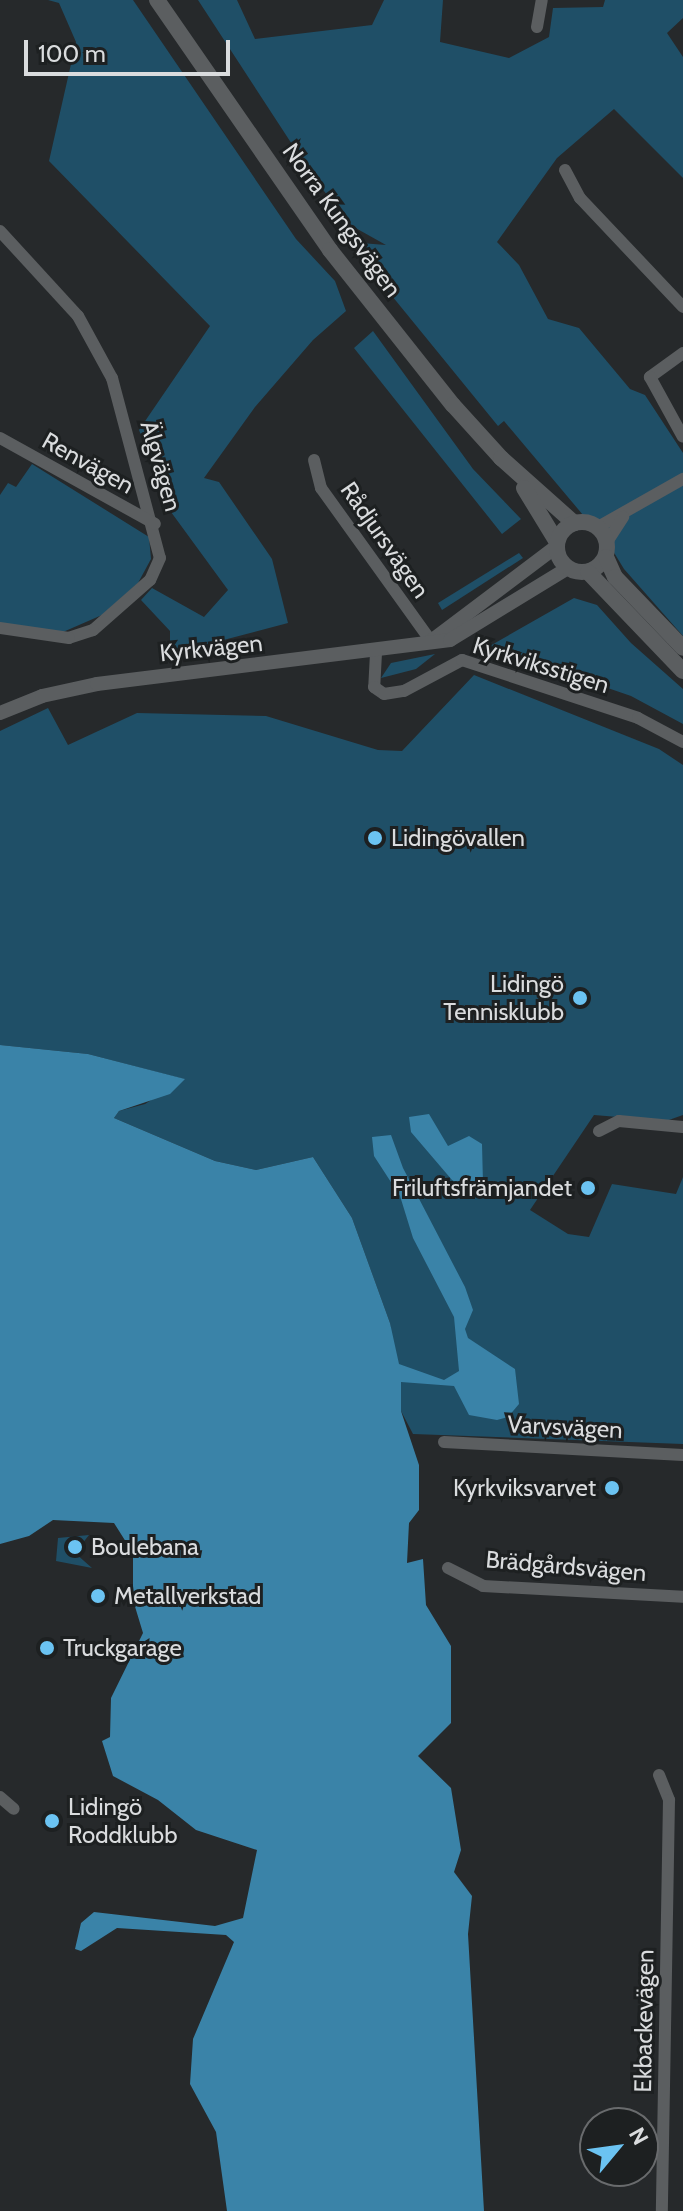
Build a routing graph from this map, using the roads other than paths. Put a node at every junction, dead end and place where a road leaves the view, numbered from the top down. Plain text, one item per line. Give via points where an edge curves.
1 (157, 0) edge
2 (542, 0) edge
3 (537, 27) dead end
4 (565, 170) dead end
5 (0, 231) edge
6 (683, 307) edge
7 (683, 353) edge
8 (683, 437) edge
9 (0, 438) edge
10 (501, 458) junction
11 (314, 460) dead end
12 (683, 479) edge
13 (623, 517) junction
14 (574, 523) junction
15 (155, 524) junction
16 (598, 527) junction
17 (557, 544) junction
18 (607, 550) junction
19 (568, 568) junction
20 (588, 572) junction
21 (0, 628) edge
22 (431, 641) junction
23 (683, 648) edge
24 (376, 653) junction
25 (683, 671) edge
26 (0, 713) edge
27 (683, 742) edge
28 (683, 1127) edge
29 (599, 1131) dead end
30 (444, 1442) dead end
31 (683, 1455) edge
32 (448, 1568) dead end
33 (683, 1597) edge
34 (659, 1775) dead end
35 (0, 1797) edge
36 (14, 1809) dead end
37 (683, 1922) edge
38 (668, 1928) junction
39 (662, 2211) edge

1 - 10 main road, Norra Kungsvägen via 330,250
2 - 3 street
4 - 6 street via 580,198
5 - 15 street, Älgvägen via 78,316 112,378
7 - 8 street via 650,377
9 - 15 street, Renvägen
10 - 14 main road, Norra Kungsvägen
10 - 17 main road, Norra Kungsvägen
11 - 22 street, Rådjursvägen via 321,488
12 - 13 street
13 - 16 street
13 - 18 street
14 - 16 main road
14 - 17 main road
15 - 21 street, Älgvägen via 160,558 150,580 93,630 69,638
16 - 18 main road
17 - 19 main road
17 - 22 street, Kyrkvägen
18 - 20 main road
18 - 23 main road via 615,577
19 - 20 main road
19 - 22 street, Kyrkvägen via 460,635
20 - 25 main road
22 - 24 street, Kyrkvägen
24 - 26 street, Kyrkvägen via 97,684
24 - 27 street, Kyrkviksstigen via 374,687 384,694 404,691 462,660 638,718
28 - 29 street via 619,1121
30 - 31 street, Varvsvägen
32 - 33 street, Brädgårdsvägen via 483,1586
34 - 38 street, Ekbackevägen via 669,1800
35 - 36 street
37 - 38 street, Ekbackevägen
38 - 39 street, Ekbackevägen

